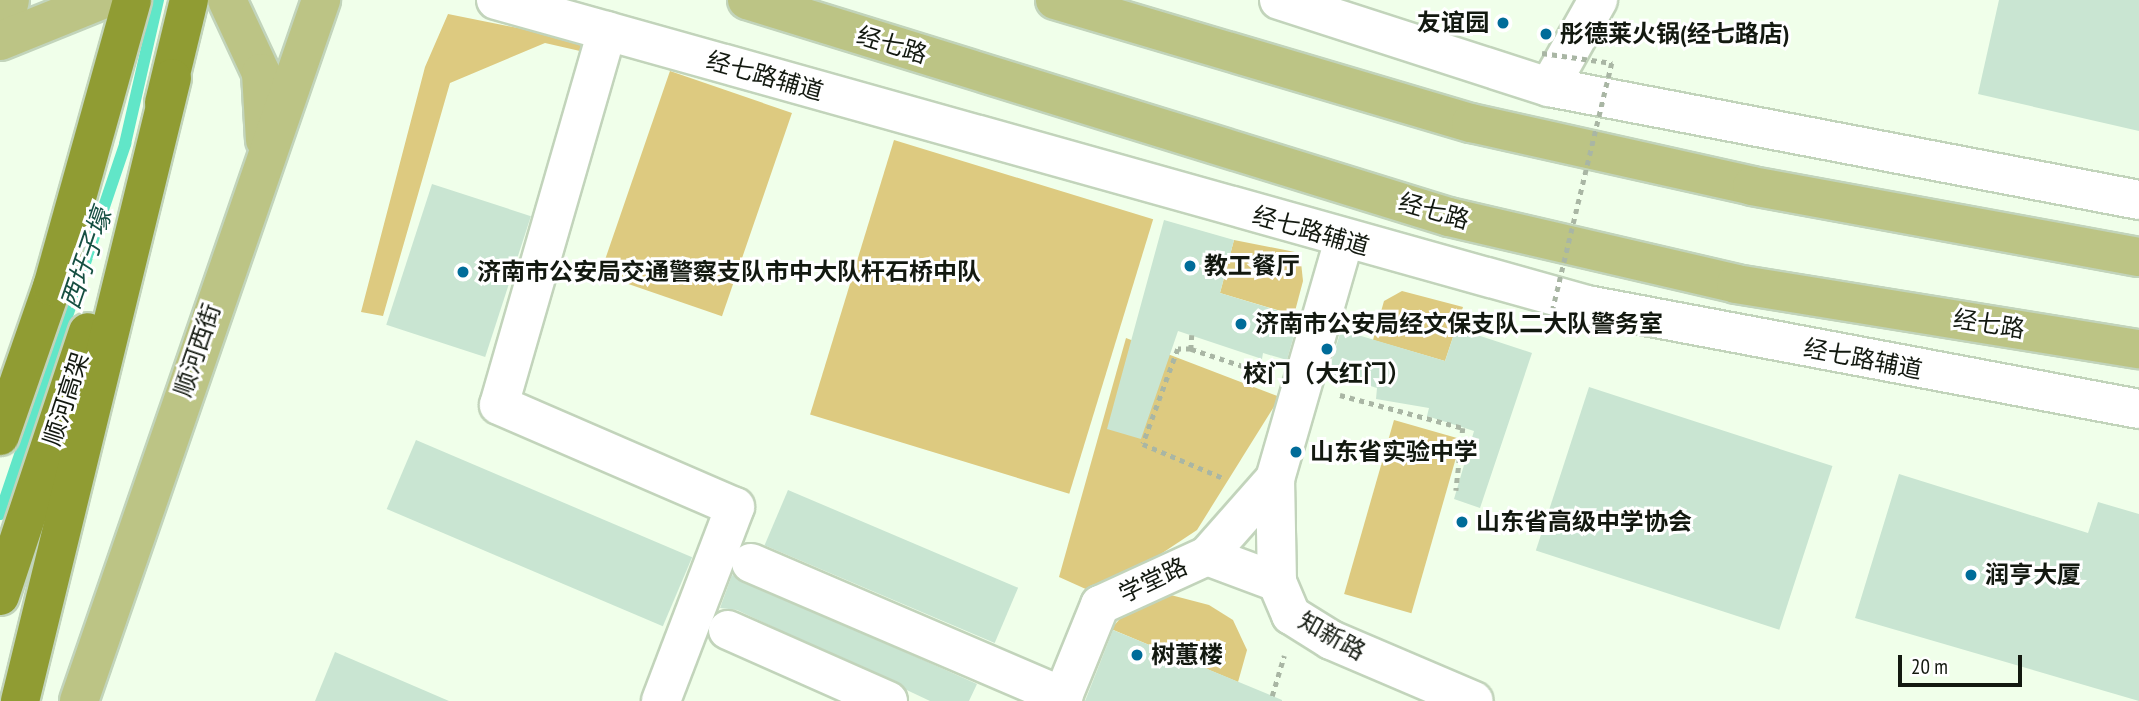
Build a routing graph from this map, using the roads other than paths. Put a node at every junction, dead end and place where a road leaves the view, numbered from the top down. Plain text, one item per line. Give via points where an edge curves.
1 (10, 0) edge
2 (189, 0) edge
3 (321, 0) edge
4 (496, 0) edge
5 (747, 0) edge
6 (1055, 0) edge
7 (1279, 0) edge
8 (1598, 0) edge
9 (110, 1) edge
10 (231, 6) edge
11 (607, 31) junction
12 (0, 41) edge
13 (1545, 70) junction
14 (173, 78) junction
15 (266, 160) junction
16 (2139, 200) edge
17 (1344, 240) junction
18 (2139, 257) edge
19 (2139, 349) edge
20 (2139, 409) edge
21 (0, 436) edge
22 (1269, 486) junction
23 (1207, 556) junction
24 (751, 563) dead end
25 (1277, 582) junction
26 (0, 596) edge
27 (729, 630) dead end
28 (1062, 699) edge
29 (20, 701) edge
30 (79, 701) edge
31 (661, 701) edge
32 (888, 701) edge
33 (1474, 701) edge

1 - 12 main road
2 - 14 highway, 顺河高架
3 - 15 main road, 顺河西街
4 - 11 street, 经七路辅道
5 - 19 main road, 经七路 via 1449,217 1736,284
6 - 18 main road via 1471,123 1752,186
7 - 13 street
8 - 13 street
9 - 12 main road
9 - 21 highway, 顺河高架 via 52,287
10 - 15 main road via 261,72
11 - 17 street, 经七路辅道
11 - 31 street via 499,405 735,507
13 - 16 street
14 - 26 highway, 顺河高架
14 - 29 highway
15 - 30 main road, 顺河西街
17 - 20 street, 经七路辅道 via 1587,304
17 - 22 street, 学堂路 via 1306,385
22 - 23 street, 学堂路
22 - 25 street, 学堂路
23 - 25 street
23 - 28 street, 学堂路 via 1100,605
24 - 28 street
25 - 33 street, 知新路 via 1291,615 1331,640
27 - 32 street

